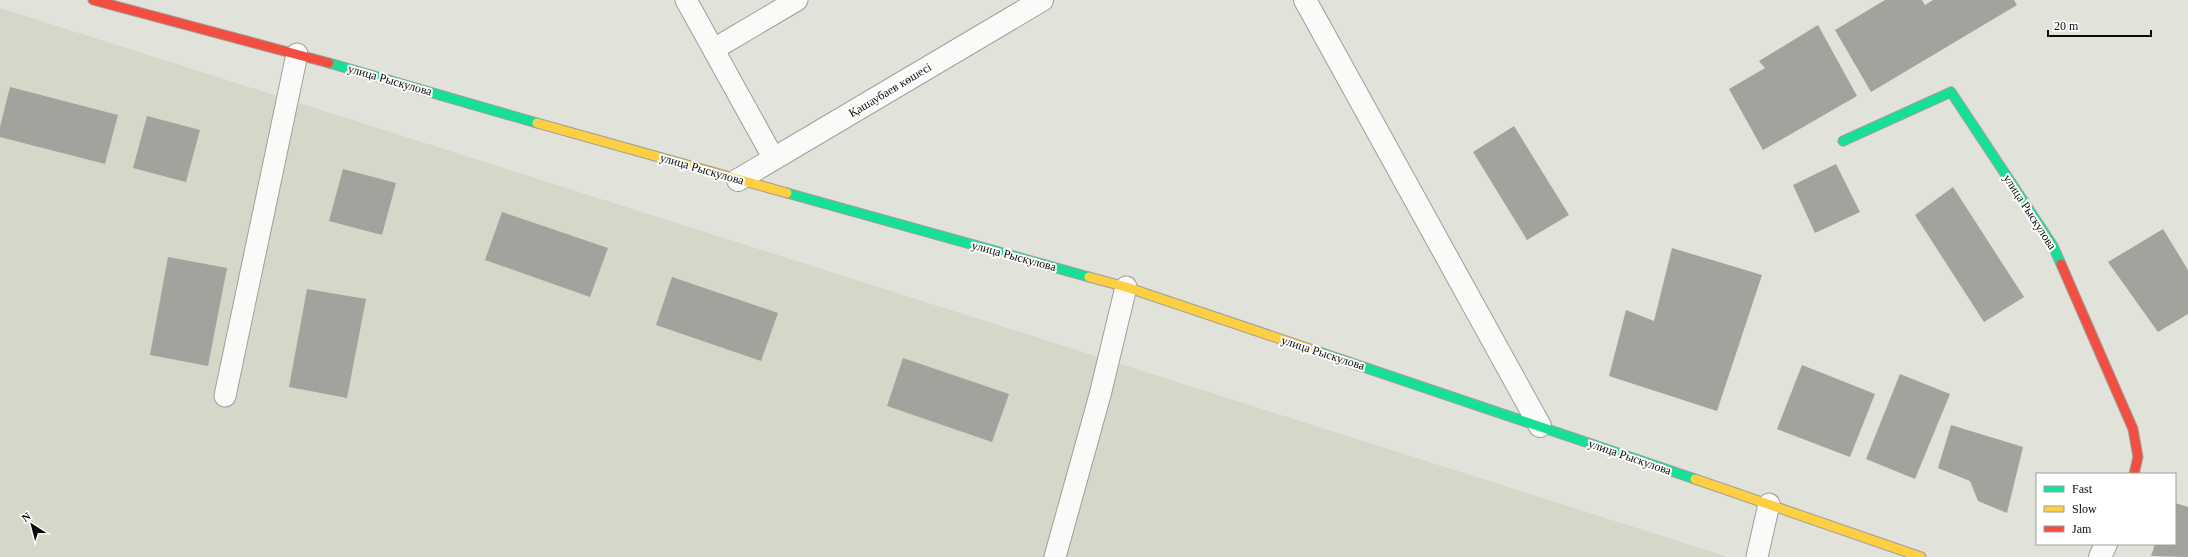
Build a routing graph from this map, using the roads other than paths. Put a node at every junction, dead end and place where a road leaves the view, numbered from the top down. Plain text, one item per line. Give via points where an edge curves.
1 (93, 0) edge
2 (686, 0) edge
3 (797, 0) edge
4 (1042, 0) edge
5 (1305, 0) edge
6 (115, 3) edge
7 (714, 49) junction
8 (297, 54) junction
9 (1843, 141) dead end
10 (774, 159) junction
11 (738, 180) junction
12 (1126, 288) junction
13 (225, 396) dead end
14 (1540, 426) junction
15 (2134, 473) edge
16 (1769, 504) junction
17 (2106, 545) edge
18 (1055, 557) edge
19 (1757, 557) edge
20 (1922, 557) edge
21 (2100, 557) edge

1 - 6 street, улица Рыскулова
2 - 7 lane
3 - 7 lane
4 - 10 street, Қашаубаев көшесі
5 - 14 street
6 - 8 street, улица Рыскулова
7 - 10 lane
8 - 11 street, улица Рыскулова
8 - 13 lane
9 - 15 street, улица Рыскулова via 1951,92 2053,246 2133,429 2138,456
10 - 11 street, Қашаубаев көшесі
11 - 12 street, улица Рыскулова
12 - 14 street, улица Рыскулова
12 - 18 lane via 1100,395
14 - 16 street, улица Рыскулова
16 - 19 lane
16 - 20 street, улица Рыскулова
17 - 21 street

